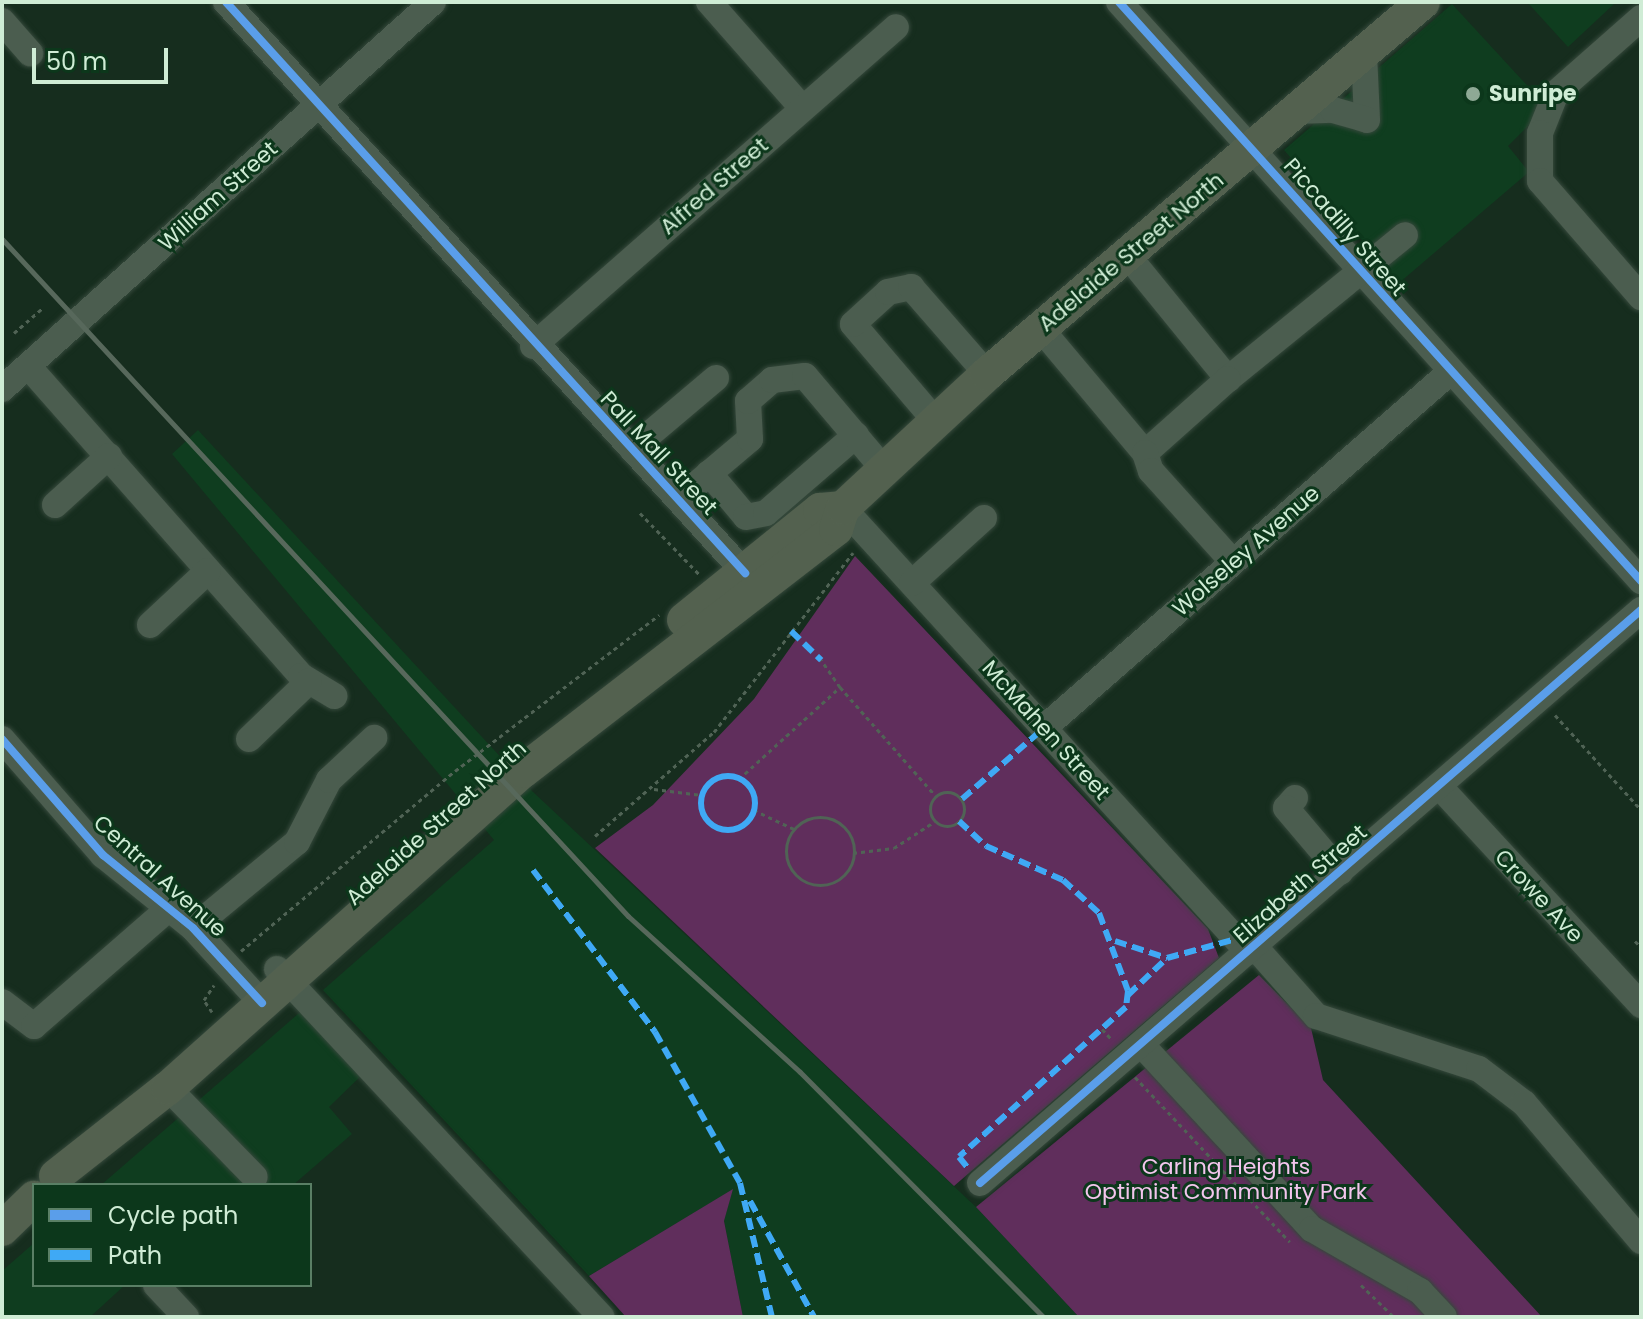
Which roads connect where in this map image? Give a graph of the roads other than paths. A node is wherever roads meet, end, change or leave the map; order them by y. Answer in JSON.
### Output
{"nodes":[{"id":1,"x":226,"y":2,"type":"edge"},
{"id":2,"x":433,"y":2,"type":"edge"},
{"id":3,"x":709,"y":2,"type":"edge"},
{"id":4,"x":1119,"y":2,"type":"edge"},
{"id":5,"x":1423,"y":2,"type":"edge"},
{"id":6,"x":1641,"y":18,"type":"edge"},
{"id":7,"x":896,"y":27,"type":"dead end"},
{"id":8,"x":1364,"y":53,"type":"junction"},
{"id":9,"x":318,"y":105,"type":"junction"},
{"id":10,"x":802,"y":108,"type":"junction"},
{"id":11,"x":1296,"y":111,"type":"junction"},
{"id":12,"x":1253,"y":149,"type":"junction"},
{"id":13,"x":1405,"y":235,"type":"dead end"},
{"id":14,"x":1128,"y":256,"type":"junction"},
{"id":15,"x":1361,"y":273,"type":"junction"},
{"id":16,"x":1641,"y":297,"type":"edge"},
{"id":17,"x":1041,"y":329,"type":"junction"},
{"id":18,"x":533,"y":346,"type":"junction"},
{"id":19,"x":28,"y":366,"type":"junction"},
{"id":20,"x":1449,"y":373,"type":"junction"},
{"id":21,"x":987,"y":374,"type":"junction"},
{"id":22,"x":716,"y":378,"type":"dead end"},
{"id":23,"x":1228,"y":379,"type":"junction"},
{"id":24,"x":2,"y":389,"type":"edge"},
{"id":25,"x":938,"y":424,"type":"junction"},
{"id":26,"x":856,"y":435,"type":"junction"},
{"id":27,"x":632,"y":449,"type":"junction"},
{"id":28,"x":1145,"y":453,"type":"junction"},
{"id":29,"x":109,"y":456,"type":"junction"},
{"id":30,"x":886,"y":472,"type":"junction"},
{"id":31,"x":709,"y":473,"type":"junction"},
{"id":32,"x":679,"y":499,"type":"junction"},
{"id":33,"x":55,"y":505,"type":"dead end"},
{"id":34,"x":843,"y":508,"type":"junction"},
{"id":35,"x":984,"y":518,"type":"dead end"},
{"id":36,"x":1233,"y":562,"type":"junction"},
{"id":37,"x":208,"y":571,"type":"junction"},
{"id":38,"x":745,"y":573,"type":"junction"},
{"id":39,"x":1641,"y":581,"type":"edge"},
{"id":40,"x":912,"y":583,"type":"junction"},
{"id":41,"x":1641,"y":610,"type":"edge"},
{"id":42,"x":150,"y":625,"type":"dead end"},
{"id":43,"x":309,"y":681,"type":"junction"},
{"id":44,"x":334,"y":696,"type":"dead end"},
{"id":45,"x":1044,"y":728,"type":"junction"},
{"id":46,"x":374,"y":738,"type":"dead end"},
{"id":47,"x":2,"y":739,"type":"edge"},
{"id":48,"x":249,"y":739,"type":"dead end"},
{"id":49,"x":1439,"y":786,"type":"junction"},
{"id":50,"x":1295,"y":798,"type":"dead end"},
{"id":51,"x":1340,"y":872,"type":"junction"},
{"id":52,"x":168,"y":909,"type":"junction"},
{"id":53,"x":193,"y":928,"type":"junction"},
{"id":54,"x":1251,"y":950,"type":"junction"},
{"id":55,"x":270,"y":986,"type":"junction"},
{"id":56,"x":2,"y":1002,"type":"edge"},
{"id":57,"x":1641,"y":1005,"type":"edge"},
{"id":58,"x":1141,"y":1044,"type":"junction"},
{"id":59,"x":168,"y":1088,"type":"junction"},
{"id":60,"x":255,"y":1177,"type":"dead end"},
{"id":61,"x":53,"y":1183,"type":"edge"},
{"id":62,"x":54,"y":1183,"type":"edge"},
{"id":63,"x":980,"y":1183,"type":"dead end"},
{"id":64,"x":32,"y":1202,"type":"edge"},
{"id":65,"x":2,"y":1229,"type":"edge"},
{"id":66,"x":1641,"y":1241,"type":"edge"},
{"id":67,"x":158,"y":1287,"type":"edge"},
{"id":68,"x":186,"y":1317,"type":"edge"},
{"id":69,"x":602,"y":1317,"type":"edge"},
{"id":70,"x":1444,"y":1317,"type":"edge"}],
"edges":[{"from":1,"to":9,"type":"street","name":"Pall Mall Street"},
{"from":2,"to":9,"type":"street","name":"William Street"},
{"from":3,"to":10,"type":"street"},
{"from":4,"to":12,"type":"street","name":"Piccadilly Street"},
{"from":5,"to":8,"type":"main road","name":"Adelaide Street North"},
{"from":6,"to":16,"type":"street"},
{"from":7,"to":10,"type":"street","name":"Alfred Street"},
{"from":8,"to":11,"type":"main road","name":"Adelaide Street North"},
{"from":8,"to":11,"type":"street"},
{"from":9,"to":18,"type":"street","name":"Pall Mall Street"},
{"from":9,"to":19,"type":"street","name":"William Street"},
{"from":10,"to":18,"type":"street","name":"Alfred Street"},
{"from":11,"to":12,"type":"main road","name":"Adelaide Street North"},
{"from":12,"to":14,"type":"main road","name":"Adelaide Street North"},
{"from":12,"to":15,"type":"street","name":"Piccadilly Street"},
{"from":13,"to":15,"type":"street"},
{"from":14,"to":17,"type":"main road","name":"Adelaide Street North"},
{"from":14,"to":23,"type":"street"},
{"from":15,"to":20,"type":"street","name":"Piccadilly Street"},
{"from":15,"to":23,"type":"street"},
{"from":17,"to":21,"type":"main road","name":"Adelaide Street North"},
{"from":17,"to":28,"type":"street"},
{"from":18,"to":27,"type":"street","name":"Pall Mall Street"},
{"from":19,"to":24,"type":"street","name":"William Street"},
{"from":19,"to":29,"type":"street"},
{"from":20,"to":36,"type":"street","name":"Wolseley Avenue"},
{"from":20,"to":39,"type":"street","name":"Piccadilly Street"},
{"from":21,"to":25,"type":"main road","name":"Adelaide Street North"},
{"from":21,"to":25,"type":"street"},
{"from":22,"to":27,"type":"street"},
{"from":23,"to":28,"type":"street"},
{"from":25,"to":30,"type":"main road","name":"Adelaide Street North"},
{"from":26,"to":30,"type":"street"},
{"from":26,"to":31,"type":"street"},
{"from":26,"to":31,"type":"street"},
{"from":27,"to":32,"type":"street","name":"Pall Mall Street"},
{"from":28,"to":36,"type":"street"},
{"from":29,"to":33,"type":"street"},
{"from":29,"to":37,"type":"street"},
{"from":30,"to":34,"type":"main road","name":"Adelaide Street North"},
{"from":31,"to":32,"type":"street"},
{"from":32,"to":38,"type":"street","name":"Pall Mall Street"},
{"from":34,"to":38,"type":"main road","name":"Adelaide Street North"},
{"from":34,"to":40,"type":"street","name":"McMahen Street"},
{"from":34,"to":55,"type":"main road","name":"Adelaide Street North"},
{"from":35,"to":40,"type":"street"},
{"from":36,"to":45,"type":"street","name":"Wolseley Avenue"},
{"from":37,"to":42,"type":"street"},
{"from":37,"to":43,"type":"street"},
{"from":38,"to":55,"type":"main road","name":"Adelaide Street North"},
{"from":40,"to":45,"type":"street","name":"McMahen Street"},
{"from":41,"to":49,"type":"street","name":"Elizabeth Street"},
{"from":43,"to":44,"type":"street"},
{"from":43,"to":48,"type":"street"},
{"from":45,"to":54,"type":"street","name":"McMahen Street"},
{"from":46,"to":53,"type":"street"},
{"from":47,"to":52,"type":"street","name":"Central Avenue"},
{"from":49,"to":51,"type":"street","name":"Elizabeth Street"},
{"from":49,"to":57,"type":"street","name":"Crowe Ave"},
{"from":50,"to":51,"type":"street"},
{"from":51,"to":54,"type":"street","name":"Elizabeth Street"},
{"from":52,"to":53,"type":"street","name":"Central Avenue"},
{"from":52,"to":56,"type":"street"},
{"from":53,"to":55,"type":"street","name":"Central Avenue"},
{"from":54,"to":58,"type":"street","name":"Elizabeth Street"},
{"from":54,"to":66,"type":"street","name":"McMahen Street"},
{"from":55,"to":59,"type":"main road","name":"Adelaide Street North"},
{"from":55,"to":61,"type":"main road","name":"Adelaide Street North"},
{"from":55,"to":69,"type":"street","name":"Central Avenue"},
{"from":58,"to":63,"type":"street","name":"Elizabeth Street"},
{"from":58,"to":70,"type":"street"},
{"from":59,"to":60,"type":"street"},
{"from":59,"to":62,"type":"main road","name":"Adelaide Street North"},
{"from":64,"to":65,"type":"main road","name":"Adelaide Street North"},
{"from":67,"to":68,"type":"street"}]}
